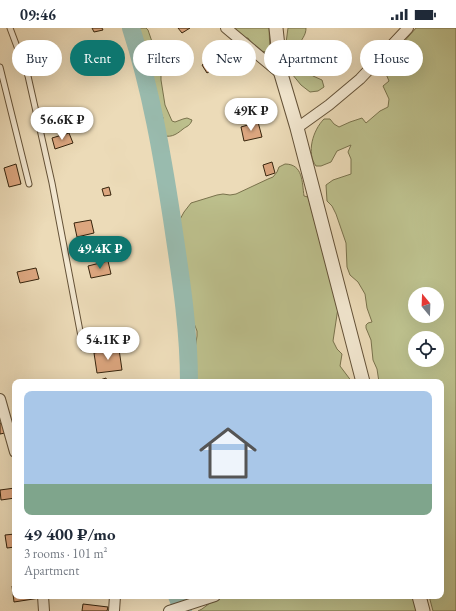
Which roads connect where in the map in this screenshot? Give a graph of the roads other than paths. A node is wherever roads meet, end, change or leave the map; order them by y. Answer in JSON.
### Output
{"nodes":[{"id":1,"x":10,"y":28,"type":"edge"},
{"id":2,"x":226,"y":28,"type":"edge"},
{"id":3,"x":276,"y":28,"type":"edge"},
{"id":4,"x":408,"y":28,"type":"edge"},
{"id":5,"x":277,"y":40,"type":"edge"},
{"id":6,"x":264,"y":60,"type":"edge"},
{"id":7,"x":0,"y":67,"type":"edge"},
{"id":8,"x":282,"y":76,"type":"edge"},
{"id":9,"x":297,"y":128,"type":"junction"},
{"id":10,"x":29,"y":184,"type":"dead end"},
{"id":11,"x":83,"y":347,"type":"dead end"},
{"id":12,"x":362,"y":379,"type":"edge"},
{"id":13,"x":0,"y":399,"type":"edge"},
{"id":14,"x":12,"y":441,"type":"edge"},
{"id":15,"x":43,"y":599,"type":"edge"},
{"id":16,"x":115,"y":599,"type":"edge"},
{"id":17,"x":206,"y":599,"type":"edge"},
{"id":18,"x":420,"y":599,"type":"edge"},
{"id":19,"x":44,"y":611,"type":"edge"},
{"id":20,"x":114,"y":611,"type":"edge"},
{"id":21,"x":169,"y":611,"type":"edge"},
{"id":22,"x":423,"y":611,"type":"edge"}],
"edges":[{"from":1,"to":11,"type":"lane"},
{"from":2,"to":6,"type":"street"},
{"from":3,"to":5,"type":"street"},
{"from":4,"to":9,"type":"street"},
{"from":7,"to":10,"type":"lane"},
{"from":8,"to":9,"type":"street"},
{"from":9,"to":12,"type":"street"},
{"from":13,"to":14,"type":"street"},
{"from":15,"to":19,"type":"street"},
{"from":16,"to":20,"type":"street"},
{"from":17,"to":21,"type":"street"},
{"from":18,"to":22,"type":"street"}]}
